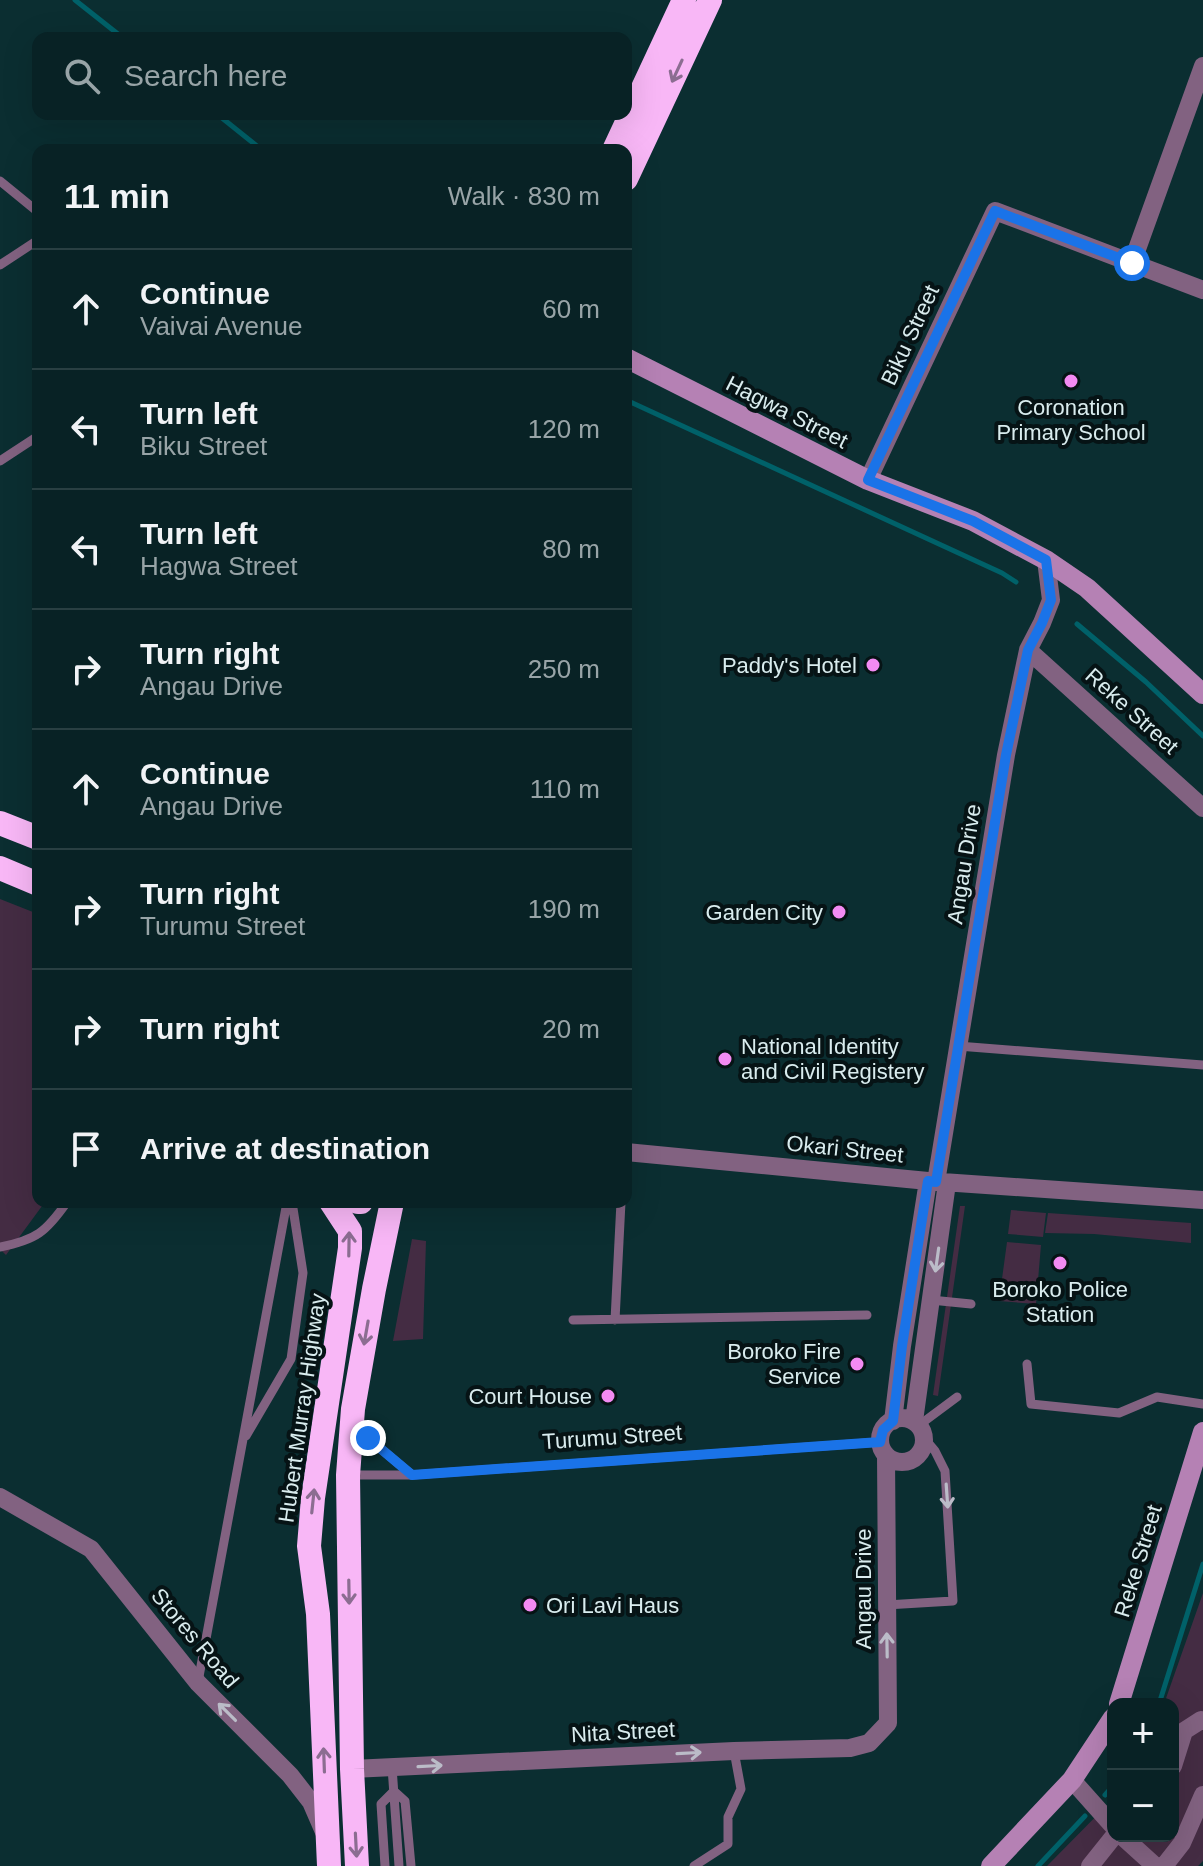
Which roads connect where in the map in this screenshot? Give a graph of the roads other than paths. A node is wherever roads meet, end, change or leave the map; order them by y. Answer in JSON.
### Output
{"nodes":[{"id":1,"x":684,"y":0,"type":"edge"},
{"id":2,"x":710,"y":0,"type":"edge"},
{"id":3,"x":1203,"y":66,"type":"edge"},
{"id":4,"x":632,"y":111,"type":"edge"},
{"id":5,"x":628,"y":120,"type":"edge"},
{"id":6,"x":617,"y":144,"type":"edge"},
{"id":7,"x":632,"y":166,"type":"edge"},
{"id":8,"x":0,"y":181,"type":"edge"},
{"id":9,"x":32,"y":207,"type":"edge"},
{"id":10,"x":32,"y":244,"type":"edge"},
{"id":11,"x":1132,"y":263,"type":"junction"},
{"id":12,"x":0,"y":265,"type":"edge"},
{"id":13,"x":1203,"y":290,"type":"edge"},
{"id":14,"x":632,"y":361,"type":"edge"},
{"id":15,"x":32,"y":440,"type":"edge"},
{"id":16,"x":0,"y":461,"type":"edge"},
{"id":17,"x":868,"y":480,"type":"junction"},
{"id":18,"x":1046,"y":560,"type":"junction"},
{"id":19,"x":1028,"y":650,"type":"junction"},
{"id":20,"x":1203,"y":694,"type":"edge"},
{"id":21,"x":1203,"y":808,"type":"edge"},
{"id":22,"x":0,"y":823,"type":"edge"},
{"id":23,"x":32,"y":836,"type":"edge"},
{"id":24,"x":0,"y":868,"type":"edge"},
{"id":25,"x":32,"y":881,"type":"edge"},
{"id":26,"x":958,"y":1046,"type":"junction"},
{"id":27,"x":1203,"y":1065,"type":"edge"},
{"id":28,"x":632,"y":1153,"type":"edge"},
{"id":29,"x":937,"y":1182,"type":"junction"},
{"id":30,"x":1203,"y":1200,"type":"edge"},
{"id":31,"x":63,"y":1208,"type":"edge"},
{"id":32,"x":289,"y":1208,"type":"edge"},
{"id":33,"x":291,"y":1208,"type":"edge"},
{"id":34,"x":335,"y":1208,"type":"edge"},
{"id":35,"x":391,"y":1208,"type":"edge"},
{"id":36,"x":621,"y":1208,"type":"edge"},
{"id":37,"x":0,"y":1247,"type":"edge"},
{"id":38,"x":931,"y":1300,"type":"junction"},
{"id":39,"x":971,"y":1304,"type":"dead end"},
{"id":40,"x":867,"y":1315,"type":"dead end"},
{"id":41,"x":573,"y":1320,"type":"dead end"},
{"id":42,"x":615,"y":1320,"type":"junction"},
{"id":43,"x":1027,"y":1364,"type":"dead end"},
{"id":44,"x":957,"y":1397,"type":"dead end"},
{"id":45,"x":1203,"y":1404,"type":"edge"},
{"id":46,"x":353,"y":1409,"type":"junction"},
{"id":47,"x":893,"y":1421,"type":"junction"},
{"id":48,"x":919,"y":1429,"type":"junction"},
{"id":49,"x":1203,"y":1432,"type":"edge"},
{"id":50,"x":242,"y":1442,"type":"junction"},
{"id":51,"x":883,"y":1449,"type":"junction"},
{"id":52,"x":348,"y":1475,"type":"junction"},
{"id":53,"x":412,"y":1475,"type":"junction"},
{"id":54,"x":0,"y":1497,"type":"edge"},
{"id":55,"x":886,"y":1605,"type":"junction"},
{"id":56,"x":198,"y":1683,"type":"junction"},
{"id":57,"x":1121,"y":1698,"type":"edge"},
{"id":58,"x":1203,"y":1721,"type":"edge"},
{"id":59,"x":888,"y":1723,"type":"joint"},
{"id":60,"x":1107,"y":1727,"type":"edge"},
{"id":61,"x":1179,"y":1747,"type":"edge"},
{"id":62,"x":734,"y":1751,"type":"junction"},
{"id":63,"x":392,"y":1767,"type":"junction"},
{"id":64,"x":352,"y":1769,"type":"junction"},
{"id":65,"x":1072,"y":1780,"type":"junction"},
{"id":66,"x":394,"y":1791,"type":"junction"},
{"id":67,"x":1203,"y":1795,"type":"edge"},
{"id":68,"x":1107,"y":1819,"type":"edge"},
{"id":69,"x":327,"y":1837,"type":"junction"},
{"id":70,"x":1118,"y":1842,"type":"edge"},
{"id":71,"x":1129,"y":1842,"type":"edge"},
{"id":72,"x":329,"y":1866,"type":"edge"},
{"id":73,"x":357,"y":1866,"type":"edge"},
{"id":74,"x":385,"y":1866,"type":"edge"},
{"id":75,"x":399,"y":1866,"type":"edge"},
{"id":76,"x":411,"y":1866,"type":"edge"},
{"id":77,"x":694,"y":1866,"type":"edge"},
{"id":78,"x":991,"y":1866,"type":"edge"},
{"id":79,"x":1090,"y":1866,"type":"edge"},
{"id":80,"x":1155,"y":1866,"type":"edge"},
{"id":81,"x":1164,"y":1866,"type":"edge"}],
"edges":[{"from":1,"to":4,"type":"highway"},
{"from":2,"to":7,"type":"highway","one_way":true},
{"from":3,"to":11,"type":"street"},
{"from":5,"to":6,"type":"highway"},
{"from":8,"to":9,"type":"lane"},
{"from":10,"to":12,"type":"lane"},
{"from":11,"to":13,"type":"street"},
{"from":11,"to":17,"type":"street","name":"Biku Street"},
{"from":14,"to":17,"type":"street","name":"Hagwa Street"},
{"from":15,"to":16,"type":"lane"},
{"from":17,"to":18,"type":"street","name":"Hagwa Street"},
{"from":18,"to":19,"type":"street","name":"Angau Drive"},
{"from":18,"to":20,"type":"street","name":"Hagwa Street"},
{"from":19,"to":21,"type":"street","name":"Reke Street"},
{"from":19,"to":26,"type":"street","name":"Angau Drive"},
{"from":22,"to":23,"type":"highway"},
{"from":24,"to":25,"type":"highway"},
{"from":26,"to":27,"type":"lane"},
{"from":26,"to":29,"type":"street","name":"Angau Drive"},
{"from":28,"to":29,"type":"street","name":"Okari Street"},
{"from":29,"to":30,"type":"street","name":"Okari Street"},
{"from":29,"to":38,"type":"street","one_way":true},
{"from":29,"to":47,"type":"street","name":"Angau Drive"},
{"from":31,"to":37,"type":"lane"},
{"from":32,"to":50,"type":"lane"},
{"from":33,"to":50,"type":"lane"},
{"from":69,"to":34,"type":"highway","name":"Hubert Murray Highway","one_way":true},
{"from":35,"to":46,"type":"highway","one_way":true},
{"from":36,"to":42,"type":"lane"},
{"from":38,"to":39,"type":"lane"},
{"from":38,"to":48,"type":"street"},
{"from":40,"to":42,"type":"lane"},
{"from":41,"to":42,"type":"lane"},
{"from":43,"to":45,"type":"lane"},
{"from":44,"to":48,"type":"lane"},
{"from":46,"to":52,"type":"highway"},
{"from":46,"to":53,"type":"lane"},
{"from":47,"to":48,"type":"street"},
{"from":47,"to":51,"type":"street"},
{"from":48,"to":51,"type":"street"},
{"from":48,"to":55,"type":"lane","one_way":true},
{"from":49,"to":57,"type":"street","name":"Reke Street"},
{"from":50,"to":56,"type":"lane"},
{"from":51,"to":53,"type":"lane","name":"Turumu Street"},
{"from":51,"to":55,"type":"street","name":"Angau Drive"},
{"from":52,"to":53,"type":"lane","name":"Turumu Street"},
{"from":52,"to":64,"type":"highway","one_way":true},
{"from":54,"to":56,"type":"street","name":"Stores Road"},
{"from":59,"to":55,"type":"street","name":"Angau Drive","one_way":true},
{"from":69,"to":56,"type":"street","name":"Stores Road","one_way":true},
{"from":58,"to":61,"type":"street"},
{"from":59,"to":62,"type":"street","name":"Nita Street"},
{"from":60,"to":65,"type":"street"},
{"from":63,"to":62,"type":"street","name":"Nita Street","one_way":true},
{"from":62,"to":77,"type":"lane"},
{"from":63,"to":64,"type":"street","name":"Nita Street"},
{"from":63,"to":66,"type":"lane"},
{"from":64,"to":73,"type":"highway","one_way":true},
{"from":65,"to":68,"type":"street"},
{"from":65,"to":78,"type":"street"},
{"from":66,"to":74,"type":"lane"},
{"from":66,"to":75,"type":"lane"},
{"from":66,"to":76,"type":"lane"},
{"from":67,"to":81,"type":"street"},
{"from":69,"to":72,"type":"highway","name":"Hubert Murray Highway"},
{"from":70,"to":79,"type":"street"},
{"from":71,"to":80,"type":"street"}]}
